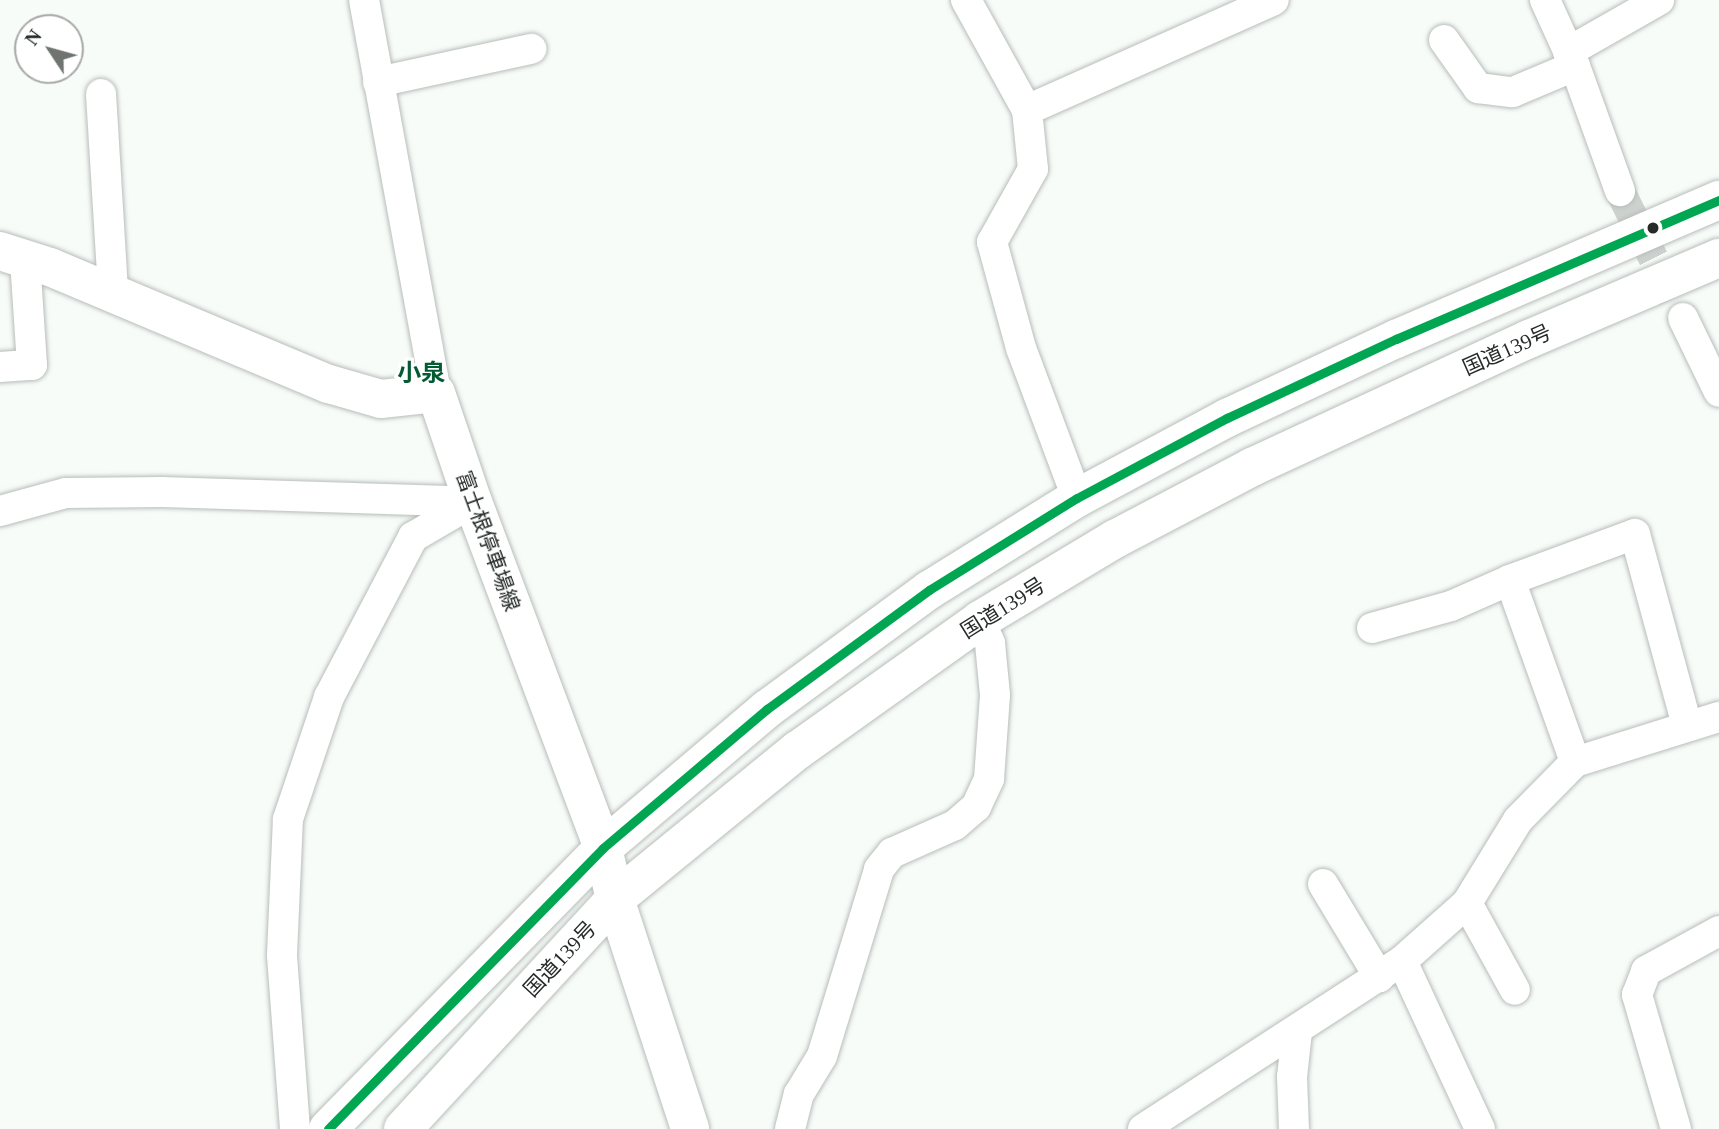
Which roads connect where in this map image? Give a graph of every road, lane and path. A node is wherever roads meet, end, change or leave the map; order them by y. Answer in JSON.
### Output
{"nodes":[{"id":1,"x":364,"y":0,"type":"edge"},
{"id":2,"x":966,"y":0,"type":"edge"},
{"id":3,"x":1274,"y":0,"type":"edge"},
{"id":4,"x":1545,"y":0,"type":"edge"},
{"id":5,"x":1659,"y":0,"type":"edge"},
{"id":6,"x":1444,"y":40,"type":"dead end"},
{"id":7,"x":531,"y":49,"type":"dead end"},
{"id":8,"x":1571,"y":59,"type":"junction"},
{"id":9,"x":378,"y":82,"type":"junction"},
{"id":10,"x":101,"y":94,"type":"dead end"},
{"id":11,"x":1027,"y":110,"type":"junction"},
{"id":12,"x":1620,"y":191,"type":"tunnel mouth"},
{"id":13,"x":1719,"y":200,"type":"edge"},
{"id":14,"x":13,"y":255,"type":"edge"},
{"id":15,"x":1719,"y":258,"type":"edge"},
{"id":16,"x":113,"y":293,"type":"junction"},
{"id":17,"x":1683,"y":318,"type":"tunnel mouth"},
{"id":18,"x":0,"y":367,"type":"edge"},
{"id":19,"x":1719,"y":392,"type":"edge"},
{"id":20,"x":436,"y":393,"type":"junction"},
{"id":21,"x":1077,"y":498,"type":"junction"},
{"id":22,"x":473,"y":502,"type":"junction"},
{"id":23,"x":0,"y":511,"type":"edge"},
{"id":24,"x":1510,"y":580,"type":"junction"},
{"id":25,"x":980,"y":620,"type":"junction"},
{"id":26,"x":1372,"y":628,"type":"dead end"},
{"id":27,"x":1719,"y":717,"type":"edge"},
{"id":28,"x":1687,"y":726,"type":"junction"},
{"id":29,"x":1575,"y":762,"type":"junction"},
{"id":30,"x":603,"y":848,"type":"junction"},
{"id":31,"x":1323,"y":884,"type":"dead end"},
{"id":32,"x":615,"y":899,"type":"junction"},
{"id":33,"x":1467,"y":903,"type":"junction"},
{"id":34,"x":1719,"y":931,"type":"edge"},
{"id":35,"x":1390,"y":969,"type":"junction"},
{"id":36,"x":1515,"y":990,"type":"dead end"},
{"id":37,"x":1297,"y":1031,"type":"junction"},
{"id":38,"x":295,"y":1129,"type":"edge"},
{"id":39,"x":328,"y":1129,"type":"edge"},
{"id":40,"x":403,"y":1129,"type":"edge"},
{"id":41,"x":690,"y":1129,"type":"edge"},
{"id":42,"x":790,"y":1129,"type":"edge"},
{"id":43,"x":1143,"y":1129,"type":"edge"},
{"id":44,"x":1294,"y":1129,"type":"edge"},
{"id":45,"x":1480,"y":1129,"type":"edge"},
{"id":46,"x":1676,"y":1129,"type":"edge"}],
"edges":[{"from":1,"to":9,"type":"street"},
{"from":2,"to":11,"type":"street"},
{"from":3,"to":11,"type":"street"},
{"from":4,"to":8,"type":"street"},
{"from":5,"to":8,"type":"street"},
{"from":6,"to":8,"type":"street"},
{"from":7,"to":9,"type":"street"},
{"from":8,"to":12,"type":"street"},
{"from":9,"to":20,"type":"street"},
{"from":10,"to":16,"type":"street"},
{"from":11,"to":21,"type":"street"},
{"from":13,"to":21,"type":"main road"},
{"from":14,"to":16,"type":"main road"},
{"from":14,"to":18,"type":"street"},
{"from":15,"to":25,"type":"main road","name":"国道139号"},
{"from":16,"to":20,"type":"main road"},
{"from":17,"to":19,"type":"street"},
{"from":20,"to":22,"type":"main road","name":"富士根停車場線"},
{"from":21,"to":30,"type":"main road"},
{"from":22,"to":23,"type":"street"},
{"from":22,"to":30,"type":"main road","name":"富士根停車場線"},
{"from":22,"to":38,"type":"street"},
{"from":24,"to":26,"type":"street"},
{"from":24,"to":28,"type":"street"},
{"from":24,"to":29,"type":"street"},
{"from":25,"to":32,"type":"main road","name":"国道139号"},
{"from":25,"to":42,"type":"street"},
{"from":27,"to":28,"type":"street"},
{"from":28,"to":29,"type":"street"},
{"from":29,"to":33,"type":"street"},
{"from":30,"to":32,"type":"main road","name":"富士根停車場線"},
{"from":30,"to":39,"type":"main road"},
{"from":31,"to":35,"type":"street"},
{"from":32,"to":40,"type":"main road","name":"国道139号"},
{"from":32,"to":41,"type":"main road","name":"富士根停車場線"},
{"from":33,"to":35,"type":"street"},
{"from":33,"to":36,"type":"street"},
{"from":34,"to":46,"type":"street"},
{"from":35,"to":37,"type":"street"},
{"from":35,"to":45,"type":"street"},
{"from":37,"to":43,"type":"street"},
{"from":37,"to":44,"type":"street"}]}
